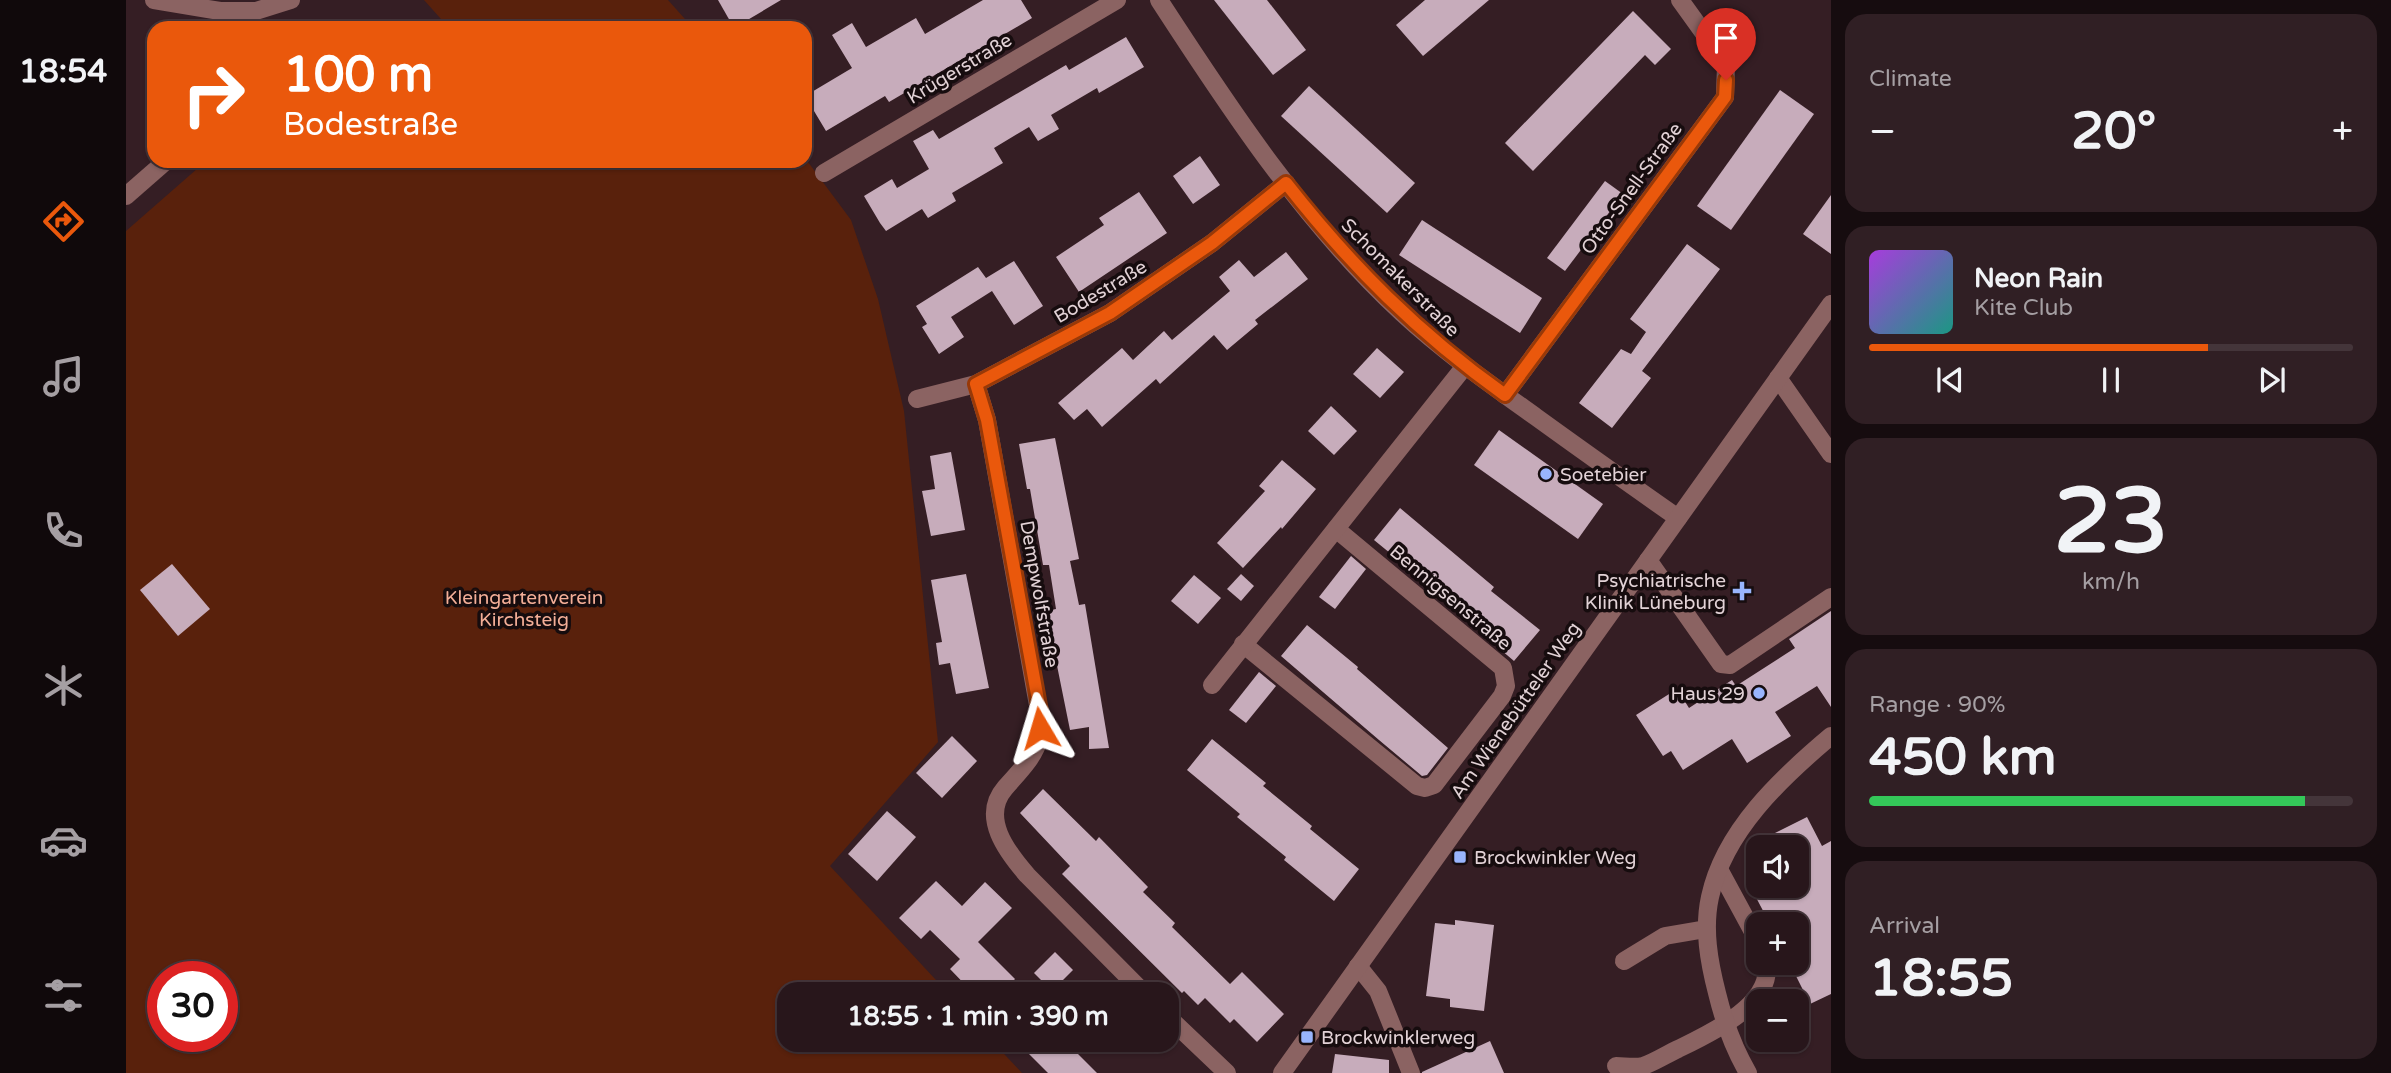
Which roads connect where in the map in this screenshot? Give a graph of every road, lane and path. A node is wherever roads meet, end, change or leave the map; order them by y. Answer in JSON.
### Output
{"nodes":[{"id":1,"x":154,"y":0,"type":"edge"},
{"id":2,"x":291,"y":0,"type":"edge"},
{"id":3,"x":1117,"y":0,"type":"edge"},
{"id":4,"x":1159,"y":0,"type":"edge"},
{"id":5,"x":1680,"y":0,"type":"edge"},
{"id":6,"x":258,"y":20,"type":"edge"},
{"id":7,"x":158,"y":168,"type":"edge"},
{"id":8,"x":824,"y":173,"type":"dead end"},
{"id":9,"x":1286,"y":183,"type":"junction"},
{"id":10,"x":126,"y":196,"type":"edge"},
{"id":11,"x":1831,"y":304,"type":"edge"},
{"id":12,"x":1465,"y":366,"type":"junction"},
{"id":13,"x":1778,"y":378,"type":"junction"},
{"id":14,"x":976,"y":384,"type":"junction"},
{"id":15,"x":1505,"y":395,"type":"junction"},
{"id":16,"x":917,"y":399,"type":"dead end"},
{"id":17,"x":1831,"y":454,"type":"edge"},
{"id":18,"x":1678,"y":518,"type":"junction"},
{"id":19,"x":1336,"y":529,"type":"junction"},
{"id":20,"x":1648,"y":560,"type":"junction"},
{"id":21,"x":1831,"y":597,"type":"edge"},
{"id":22,"x":1243,"y":644,"type":"junction"},
{"id":23,"x":1212,"y":685,"type":"dead end"},
{"id":24,"x":1831,"y":736,"type":"edge"},
{"id":25,"x":1720,"y":870,"type":"junction"},
{"id":26,"x":1746,"y":919,"type":"edge"},
{"id":27,"x":1706,"y":929,"type":"junction"},
{"id":28,"x":1624,"y":961,"type":"dead end"},
{"id":29,"x":1358,"y":966,"type":"junction"},
{"id":30,"x":1767,"y":975,"type":"edge"},
{"id":31,"x":1133,"y":982,"type":"edge"},
{"id":32,"x":1725,"y":1025,"type":"junction"},
{"id":33,"x":1179,"y":1027,"type":"edge"},
{"id":34,"x":1616,"y":1066,"type":"dead end"},
{"id":35,"x":1227,"y":1073,"type":"edge"},
{"id":36,"x":1282,"y":1073,"type":"edge"},
{"id":37,"x":1411,"y":1073,"type":"edge"},
{"id":38,"x":1748,"y":1073,"type":"edge"}],
"edges":[{"from":1,"to":6,"type":"street"},
{"from":2,"to":6,"type":"street"},
{"from":3,"to":8,"type":"street","name":"Krügerstraße"},
{"from":4,"to":9,"type":"street","name":"Schomakerstraße"},
{"from":5,"to":15,"type":"street","name":"Otto-Snell-Straße"},
{"from":7,"to":10,"type":"street"},
{"from":9,"to":12,"type":"street","name":"Schomakerstraße"},
{"from":9,"to":14,"type":"street","name":"Bodestraße"},
{"from":11,"to":13,"type":"street","name":"Am Wienebütteler Weg"},
{"from":12,"to":15,"type":"street","name":"Schomakerstraße"},
{"from":12,"to":19,"type":"street"},
{"from":13,"to":17,"type":"street"},
{"from":13,"to":18,"type":"street","name":"Am Wienebütteler Weg"},
{"from":14,"to":16,"type":"street","name":"Bodestraße"},
{"from":14,"to":31,"type":"street","name":"Dempwolfstraße"},
{"from":15,"to":18,"type":"street","name":"Schomakerstraße"},
{"from":18,"to":20,"type":"street","name":"Am Wienebütteler Weg"},
{"from":19,"to":22,"type":"street"},
{"from":19,"to":22,"type":"street","name":"Bennigsenstraße"},
{"from":20,"to":21,"type":"street"},
{"from":20,"to":29,"type":"street","name":"Am Wienebütteler Weg"},
{"from":22,"to":23,"type":"street"},
{"from":24,"to":25,"type":"street"},
{"from":25,"to":26,"type":"street"},
{"from":25,"to":27,"type":"street"},
{"from":27,"to":28,"type":"street"},
{"from":27,"to":32,"type":"street"},
{"from":29,"to":36,"type":"street","name":"Am Wienebütteler Weg"},
{"from":29,"to":37,"type":"street"},
{"from":30,"to":32,"type":"street"},
{"from":32,"to":34,"type":"street"},
{"from":32,"to":38,"type":"street"},
{"from":33,"to":35,"type":"street"}]}
